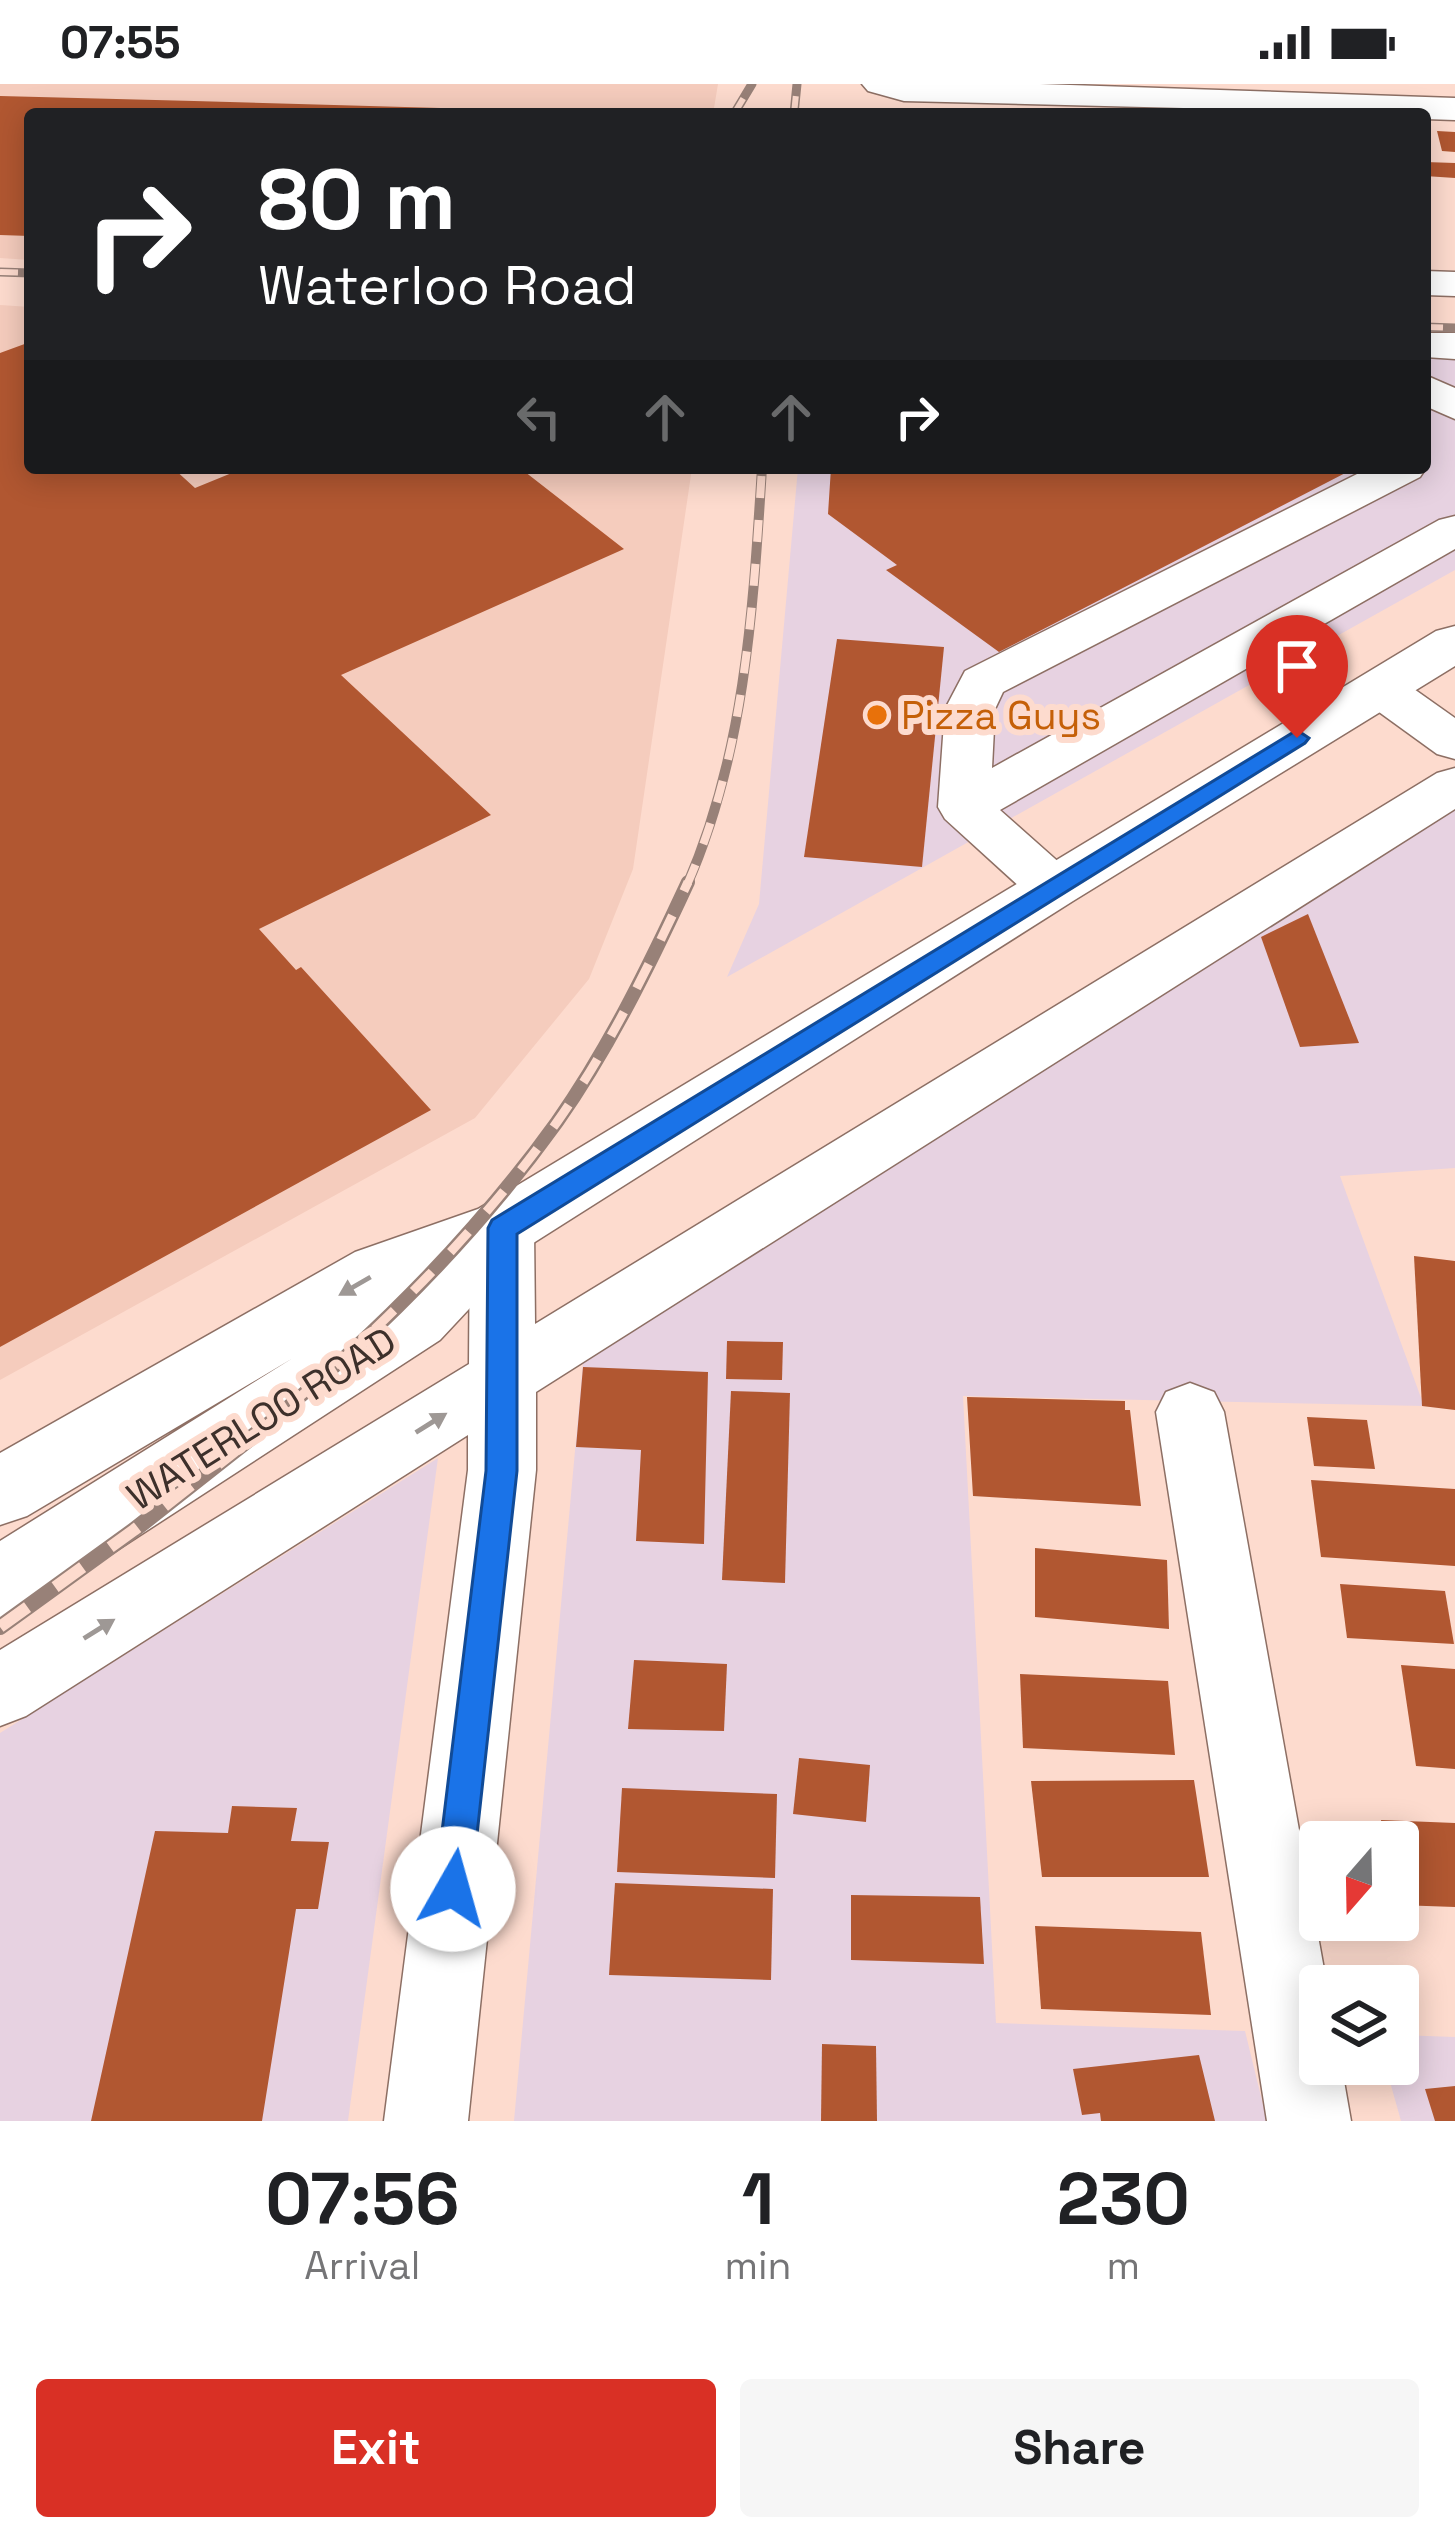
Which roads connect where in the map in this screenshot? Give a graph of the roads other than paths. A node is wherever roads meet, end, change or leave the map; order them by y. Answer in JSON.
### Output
{"nodes":[{"id":1,"x":880,"y":84,"type":"edge"},
{"id":2,"x":1426,"y":108,"type":"edge"},
{"id":3,"x":1392,"y":474,"type":"edge"},
{"id":4,"x":1455,"y":530,"type":"edge"},
{"id":5,"x":1455,"y":644,"type":"edge"},
{"id":6,"x":1379,"y":688,"type":"junction"},
{"id":7,"x":1455,"y":742,"type":"edge"},
{"id":8,"x":1455,"y":785,"type":"edge"},
{"id":9,"x":964,"y":807,"type":"junction"},
{"id":10,"x":1052,"y":886,"type":"junction"},
{"id":11,"x":502,"y":1228,"type":"junction"},
{"id":12,"x":502,"y":1379,"type":"junction"},
{"id":13,"x":1190,"y":1412,"type":"dead end"},
{"id":14,"x":0,"y":1492,"type":"edge"},
{"id":15,"x":0,"y":1583,"type":"edge"},
{"id":16,"x":0,"y":1691,"type":"edge"},
{"id":17,"x":426,"y":2121,"type":"edge"},
{"id":18,"x":1309,"y":2121,"type":"edge"}],
"edges":[{"from":1,"to":2,"type":"street"},
{"from":3,"to":9,"type":"street"},
{"from":4,"to":9,"type":"street"},
{"from":5,"to":6,"type":"main road","name":"WATERLOO ROAD"},
{"from":6,"to":7,"type":"street"},
{"from":6,"to":10,"type":"main road","name":"WATERLOO ROAD"},
{"from":8,"to":12,"type":"street"},
{"from":9,"to":10,"type":"street"},
{"from":10,"to":11,"type":"main road","name":"WATERLOO ROAD"},
{"from":11,"to":12,"type":"street"},
{"from":11,"to":14,"type":"main road","name":"WATERLOO ROAD","one_way":true},
{"from":11,"to":15,"type":"main road","name":"WATERLOO ROAD"},
{"from":16,"to":12,"type":"street","one_way":true},
{"from":12,"to":17,"type":"street"},
{"from":13,"to":18,"type":"street"}]}
